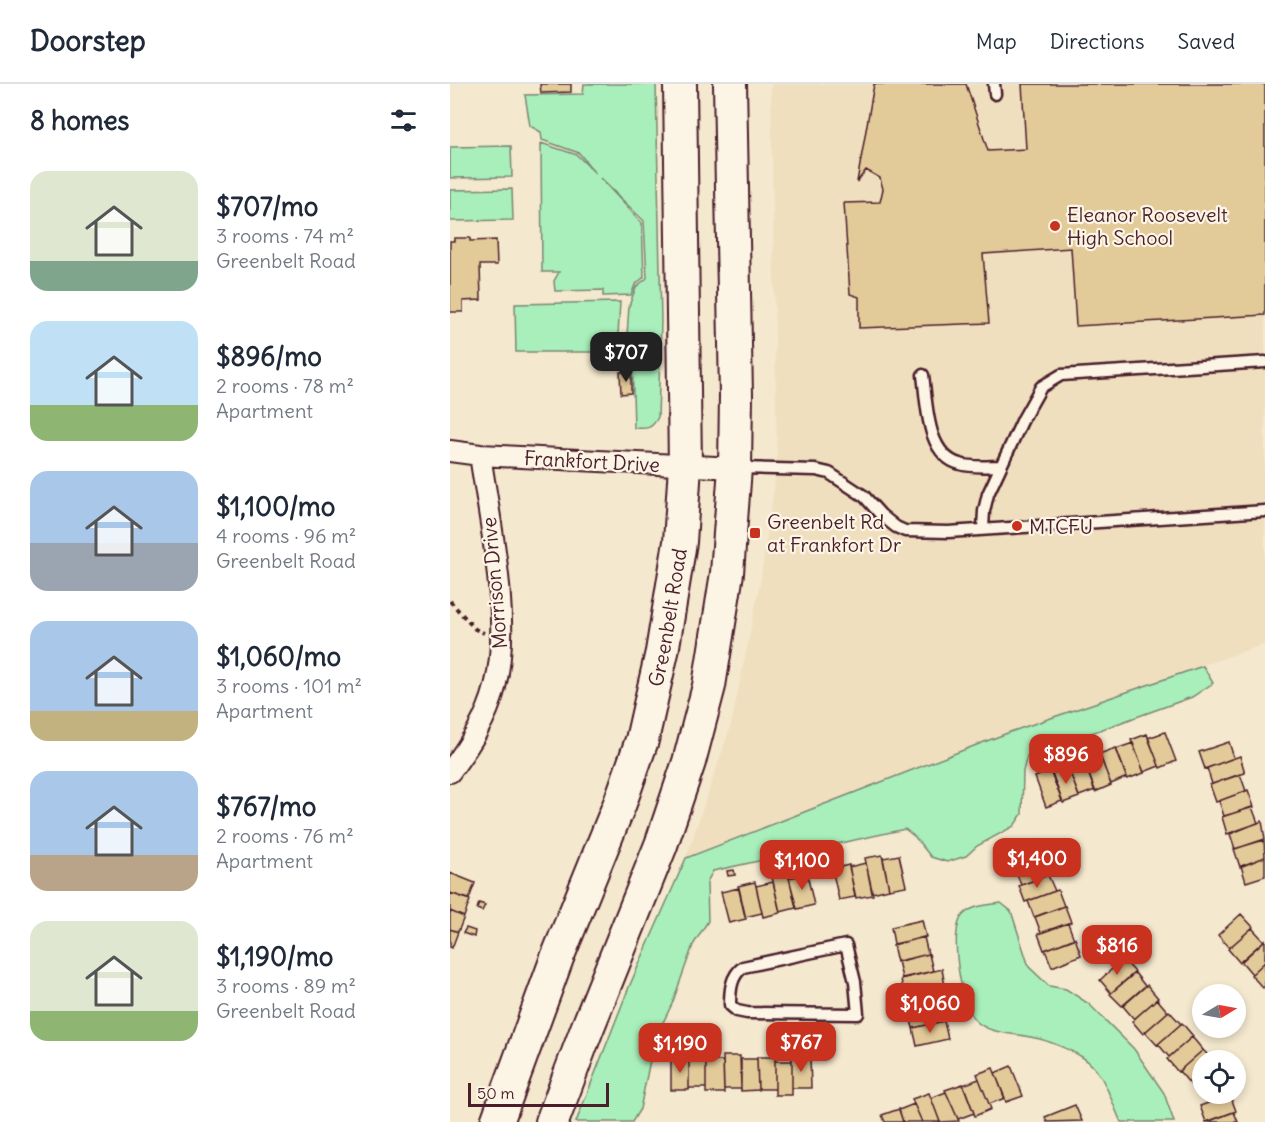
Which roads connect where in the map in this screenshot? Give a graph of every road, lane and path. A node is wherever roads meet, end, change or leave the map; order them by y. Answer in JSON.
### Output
{"nodes":[{"id":1,"x":680,"y":84,"type":"edge"},
{"id":2,"x":730,"y":84,"type":"edge"},
{"id":3,"x":1265,"y":362,"type":"edge"},
{"id":4,"x":923,"y":375,"type":"dead end"},
{"id":5,"x":450,"y":451,"type":"edge"},
{"id":6,"x":480,"y":455,"type":"junction"},
{"id":7,"x":686,"y":466,"type":"junction"},
{"id":8,"x":1002,"y":466,"type":"junction"},
{"id":9,"x":735,"y":468,"type":"junction"},
{"id":10,"x":1265,"y":511,"type":"edge"},
{"id":11,"x":984,"y":528,"type":"junction"},
{"id":12,"x":450,"y":600,"type":"edge"},
{"id":13,"x":502,"y":640,"type":"junction"},
{"id":14,"x":450,"y":772,"type":"edge"},
{"id":15,"x":858,"y":1014,"type":"joint"},
{"id":16,"x":497,"y":1122,"type":"edge"},
{"id":17,"x":552,"y":1122,"type":"edge"}],
"edges":[{"from":1,"to":7,"type":"main road","name":"Greenbelt Road"},
{"from":2,"to":9,"type":"main road"},
{"from":3,"to":8,"type":"lane"},
{"from":4,"to":8,"type":"lane"},
{"from":5,"to":6,"type":"street","name":"Frankfort Drive"},
{"from":6,"to":7,"type":"street","name":"Frankfort Drive"},
{"from":6,"to":13,"type":"street","name":"Morrison Drive"},
{"from":7,"to":9,"type":"street","name":"Frankfort Drive"},
{"from":7,"to":16,"type":"main road","name":"Greenbelt Road"},
{"from":8,"to":11,"type":"lane"},
{"from":9,"to":11,"type":"lane"},
{"from":9,"to":17,"type":"main road"},
{"from":10,"to":11,"type":"lane"},
{"from":12,"to":13,"type":"path"},
{"from":13,"to":14,"type":"street","name":"Morrison Drive"},
{"from":15,"to":15,"type":"lane"}]}
